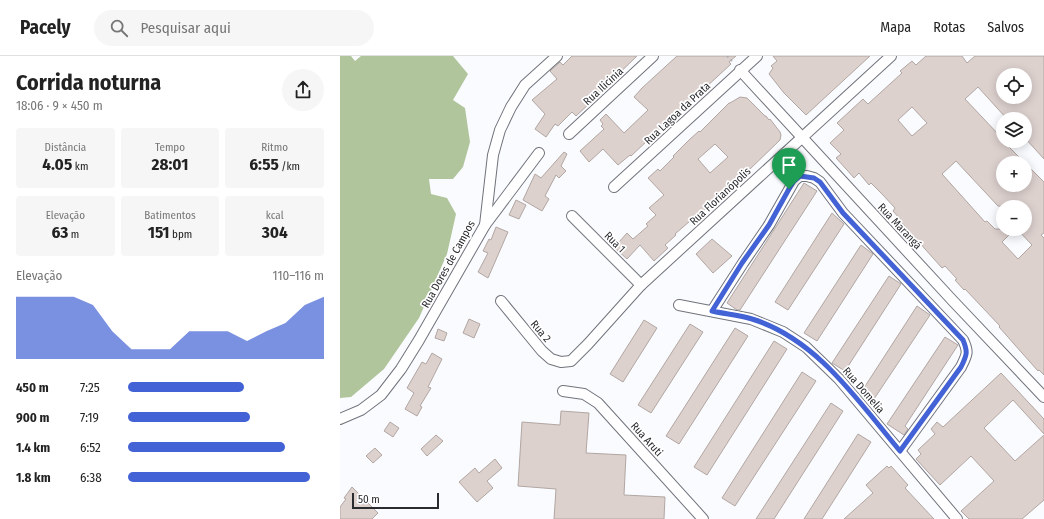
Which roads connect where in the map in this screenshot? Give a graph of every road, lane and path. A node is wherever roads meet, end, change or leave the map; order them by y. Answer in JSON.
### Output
{"nodes":[{"id":1,"x":557,"y":56,"type":"edge"},
{"id":2,"x":653,"y":56,"type":"edge"},
{"id":3,"x":757,"y":56,"type":"edge"},
{"id":4,"x":891,"y":56,"type":"edge"},
{"id":5,"x":740,"y":70,"type":"junction"},
{"id":6,"x":569,"y":134,"type":"dead end"},
{"id":7,"x":802,"y":137,"type":"junction"},
{"id":8,"x":540,"y":153,"type":"dead end"},
{"id":9,"x":614,"y":188,"type":"dead end"},
{"id":10,"x":572,"y":216,"type":"dead end"},
{"id":11,"x":485,"y":225,"type":"junction"},
{"id":12,"x":641,"y":286,"type":"junction"},
{"id":13,"x":501,"y":301,"type":"dead end"},
{"id":14,"x":679,"y":305,"type":"dead end"},
{"id":15,"x":712,"y":311,"type":"junction"},
{"id":16,"x":571,"y":361,"type":"joint"},
{"id":17,"x":563,"y":391,"type":"dead end"},
{"id":18,"x":1044,"y":397,"type":"edge"},
{"id":19,"x":340,"y":419,"type":"edge"},
{"id":20,"x":900,"y":451,"type":"junction"},
{"id":21,"x":703,"y":519,"type":"edge"},
{"id":22,"x":956,"y":519,"type":"edge"}],
"edges":[{"from":1,"to":11,"type":"street","name":"Rua Dores de Campos"},
{"from":2,"to":6,"type":"street","name":"Rua Ilicinia"},
{"from":3,"to":5,"type":"street","name":"Rua Lagoa da Prata"},
{"from":4,"to":7,"type":"street","name":"Rua Florianópolis"},
{"from":5,"to":7,"type":"street","name":"Rua Marangá"},
{"from":5,"to":9,"type":"street","name":"Rua Lagoa da Prata"},
{"from":7,"to":12,"type":"street","name":"Rua Florianópolis"},
{"from":7,"to":18,"type":"street","name":"Rua Marangá"},
{"from":8,"to":11,"type":"street"},
{"from":10,"to":12,"type":"street","name":"Rua 1"},
{"from":11,"to":19,"type":"street","name":"Rua Dores de Campos"},
{"from":12,"to":16,"type":"street","name":"Rua Florianópolis"},
{"from":13,"to":16,"type":"street","name":"Rua 2"},
{"from":14,"to":15,"type":"street","name":"Rua Domelia"},
{"from":15,"to":20,"type":"street","name":"Rua Domelia"},
{"from":15,"to":20,"type":"street"},
{"from":17,"to":21,"type":"street","name":"Rua Aruti"},
{"from":20,"to":22,"type":"street","name":"Rua Domelia"}]}
